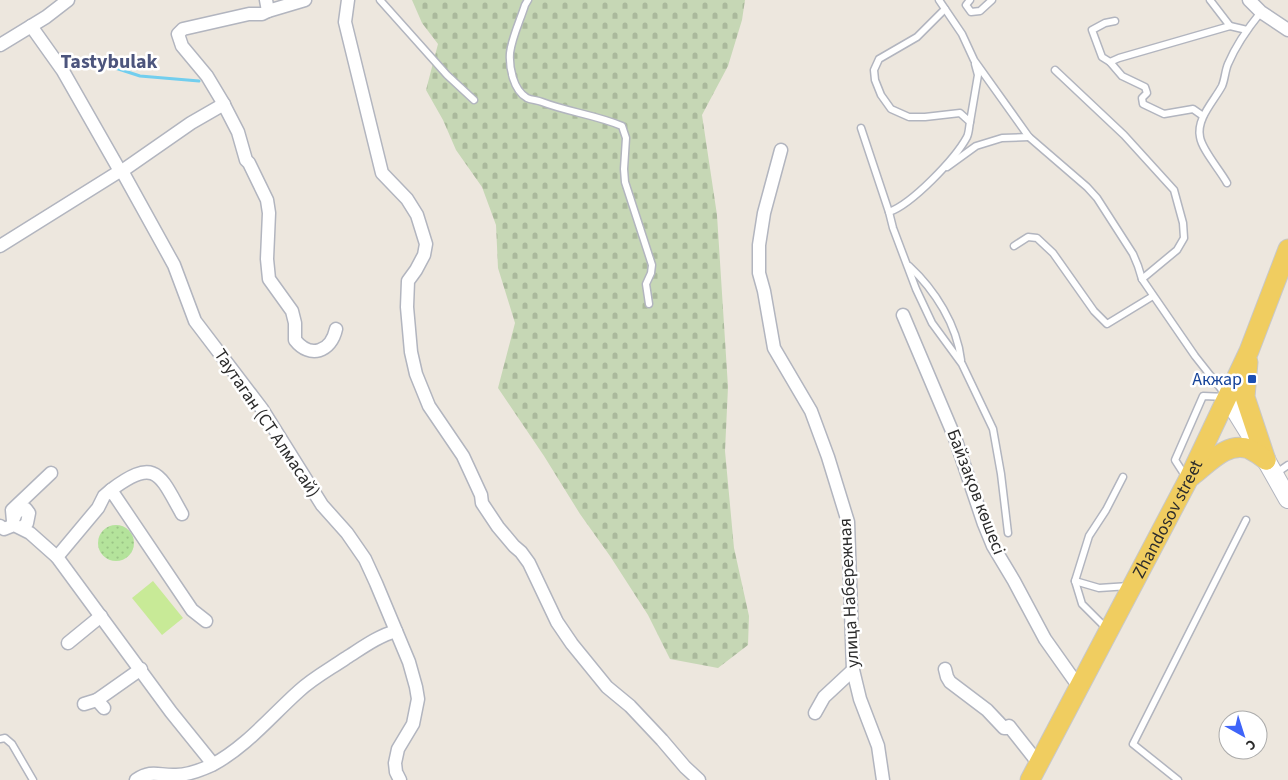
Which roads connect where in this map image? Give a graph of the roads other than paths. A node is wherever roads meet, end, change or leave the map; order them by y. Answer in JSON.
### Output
{"nodes":[{"id":1,"x":68,"y":0,"type":"edge"},
{"id":2,"x":306,"y":0,"type":"edge"},
{"id":3,"x":348,"y":0,"type":"edge"},
{"id":4,"x":380,"y":0,"type":"edge"},
{"id":5,"x":528,"y":0,"type":"edge"},
{"id":6,"x":939,"y":0,"type":"edge"},
{"id":7,"x":970,"y":0,"type":"edge"},
{"id":8,"x":992,"y":0,"type":"edge"},
{"id":9,"x":1210,"y":0,"type":"edge"},
{"id":10,"x":1249,"y":0,"type":"edge"},
{"id":11,"x":267,"y":6,"type":"edge"},
{"id":12,"x":945,"y":9,"type":"junction"},
{"id":13,"x":1261,"y":12,"type":"junction"},
{"id":14,"x":1115,"y":21,"type":"dead end"},
{"id":15,"x":32,"y":26,"type":"junction"},
{"id":16,"x":1230,"y":26,"type":"junction"},
{"id":17,"x":1247,"y":30,"type":"junction"},
{"id":18,"x":1288,"y":30,"type":"edge"},
{"id":19,"x":0,"y":45,"type":"edge"},
{"id":20,"x":974,"y":60,"type":"junction"},
{"id":21,"x":1110,"y":62,"type":"junction"},
{"id":22,"x":1055,"y":70,"type":"dead end"},
{"id":23,"x":474,"y":100,"type":"dead end"},
{"id":24,"x":224,"y":104,"type":"junction"},
{"id":25,"x":1203,"y":116,"type":"junction"},
{"id":26,"x":970,"y":122,"type":"junction"},
{"id":27,"x":861,"y":128,"type":"dead end"},
{"id":28,"x":1029,"y":137,"type":"junction"},
{"id":29,"x":781,"y":150,"type":"dead end"},
{"id":30,"x":121,"y":171,"type":"junction"},
{"id":31,"x":934,"y":177,"type":"junction"},
{"id":32,"x":1227,"y":183,"type":"dead end"},
{"id":33,"x":889,"y":212,"type":"junction"},
{"id":34,"x":0,"y":246,"type":"edge"},
{"id":35,"x":1014,"y":246,"type":"dead end"},
{"id":36,"x":1288,"y":249,"type":"edge"},
{"id":37,"x":907,"y":264,"type":"junction"},
{"id":38,"x":1142,"y":278,"type":"junction"},
{"id":39,"x":1153,"y":296,"type":"junction"},
{"id":40,"x":649,"y":304,"type":"dead end"},
{"id":41,"x":903,"y":315,"type":"dead end"},
{"id":42,"x":336,"y":330,"type":"dead end"},
{"id":43,"x":1248,"y":350,"type":"junction"},
{"id":44,"x":962,"y":364,"type":"junction"},
{"id":45,"x":1227,"y":397,"type":"junction"},
{"id":46,"x":1276,"y":466,"type":"edge"},
{"id":47,"x":51,"y":473,"type":"dead end"},
{"id":48,"x":1123,"y":477,"type":"dead end"},
{"id":49,"x":1188,"y":480,"type":"junction"},
{"id":50,"x":111,"y":490,"type":"junction"},
{"id":51,"x":33,"y":491,"type":"junction"},
{"id":52,"x":1288,"y":498,"type":"edge"},
{"id":53,"x":182,"y":514,"type":"dead end"},
{"id":54,"x":1246,"y":520,"type":"dead end"},
{"id":55,"x":9,"y":527,"type":"edge"},
{"id":56,"x":1008,"y":533,"type":"dead end"},
{"id":57,"x":57,"y":557,"type":"junction"},
{"id":58,"x":1075,"y":581,"type":"junction"},
{"id":59,"x":1132,"y":586,"type":"junction"},
{"id":60,"x":101,"y":616,"type":"junction"},
{"id":61,"x":206,"y":622,"type":"dead end"},
{"id":62,"x":396,"y":631,"type":"junction"},
{"id":63,"x":1109,"y":631,"type":"junction"},
{"id":64,"x":68,"y":643,"type":"dead end"},
{"id":65,"x":141,"y":669,"type":"junction"},
{"id":66,"x":945,"y":669,"type":"dead end"},
{"id":67,"x":853,"y":670,"type":"junction"},
{"id":68,"x":1079,"y":687,"type":"junction"},
{"id":69,"x":95,"y":704,"type":"dead end"},
{"id":70,"x":815,"y":713,"type":"dead end"},
{"id":71,"x":0,"y":739,"type":"edge"},
{"id":72,"x":213,"y":764,"type":"junction"},
{"id":73,"x":1034,"y":772,"type":"edge"},
{"id":74,"x":29,"y":778,"type":"edge"},
{"id":75,"x":136,"y":780,"type":"edge"},
{"id":76,"x":400,"y":780,"type":"edge"},
{"id":77,"x":699,"y":780,"type":"edge"},
{"id":78,"x":883,"y":780,"type":"edge"},
{"id":79,"x":1178,"y":780,"type":"edge"}],
"edges":[{"from":1,"to":15,"type":"street"},
{"from":2,"to":11,"type":"street"},
{"from":3,"to":77,"type":"street"},
{"from":4,"to":23,"type":"lane"},
{"from":5,"to":40,"type":"lane"},
{"from":6,"to":12,"type":"lane"},
{"from":7,"to":8,"type":"lane"},
{"from":9,"to":16,"type":"lane"},
{"from":10,"to":13,"type":"street"},
{"from":11,"to":24,"type":"street"},
{"from":12,"to":20,"type":"lane"},
{"from":12,"to":26,"type":"lane"},
{"from":13,"to":17,"type":"lane"},
{"from":13,"to":18,"type":"street"},
{"from":14,"to":21,"type":"lane"},
{"from":15,"to":19,"type":"street"},
{"from":15,"to":30,"type":"street","name":"Таутаган (СТ Алмасай)"},
{"from":16,"to":17,"type":"lane"},
{"from":16,"to":21,"type":"lane"},
{"from":17,"to":25,"type":"lane"},
{"from":20,"to":26,"type":"lane"},
{"from":20,"to":28,"type":"lane"},
{"from":21,"to":25,"type":"lane"},
{"from":22,"to":38,"type":"lane"},
{"from":24,"to":30,"type":"street"},
{"from":24,"to":42,"type":"street"},
{"from":25,"to":32,"type":"lane"},
{"from":26,"to":31,"type":"lane"},
{"from":27,"to":33,"type":"lane"},
{"from":28,"to":31,"type":"lane"},
{"from":28,"to":38,"type":"lane"},
{"from":29,"to":67,"type":"street","name":"улица Набережная"},
{"from":30,"to":34,"type":"street"},
{"from":30,"to":62,"type":"street","name":"Таутаган (СТ Алмасай)"},
{"from":31,"to":33,"type":"lane"},
{"from":33,"to":37,"type":"lane"},
{"from":35,"to":39,"type":"lane"},
{"from":36,"to":43,"type":"main road","name":"Zhandosov street"},
{"from":37,"to":44,"type":"lane"},
{"from":37,"to":44,"type":"lane"},
{"from":38,"to":39,"type":"lane"},
{"from":39,"to":45,"type":"lane"},
{"from":41,"to":68,"type":"street","name":"Байзақов көшесі"},
{"from":43,"to":45,"type":"main road","name":"Zhandosov street"},
{"from":43,"to":46,"type":"main road"},
{"from":44,"to":56,"type":"lane"},
{"from":45,"to":46,"type":"main road"},
{"from":45,"to":49,"type":"main road","name":"Zhandosov street"},
{"from":46,"to":49,"type":"main road"},
{"from":46,"to":52,"type":"main road"},
{"from":47,"to":51,"type":"street"},
{"from":48,"to":58,"type":"lane"},
{"from":49,"to":59,"type":"main road","name":"Zhandosov street"},
{"from":50,"to":53,"type":"street"},
{"from":50,"to":57,"type":"street"},
{"from":50,"to":61,"type":"street"},
{"from":51,"to":55,"type":"street"},
{"from":51,"to":55,"type":"street"},
{"from":54,"to":79,"type":"lane"},
{"from":55,"to":57,"type":"street"},
{"from":57,"to":60,"type":"street"},
{"from":58,"to":59,"type":"lane"},
{"from":58,"to":63,"type":"lane"},
{"from":59,"to":63,"type":"main road","name":"Zhandosov street"},
{"from":60,"to":64,"type":"street"},
{"from":60,"to":65,"type":"street"},
{"from":62,"to":72,"type":"street"},
{"from":62,"to":76,"type":"street","name":"Таутаган (СТ Алмасай)"},
{"from":63,"to":68,"type":"main road","name":"Zhandosov street"},
{"from":65,"to":69,"type":"street"},
{"from":65,"to":72,"type":"street"},
{"from":66,"to":73,"type":"street"},
{"from":67,"to":70,"type":"street"},
{"from":67,"to":78,"type":"street","name":"улица Набережная"},
{"from":68,"to":73,"type":"main road","name":"Zhandosov street"},
{"from":71,"to":74,"type":"lane"},
{"from":72,"to":75,"type":"street"}]}
